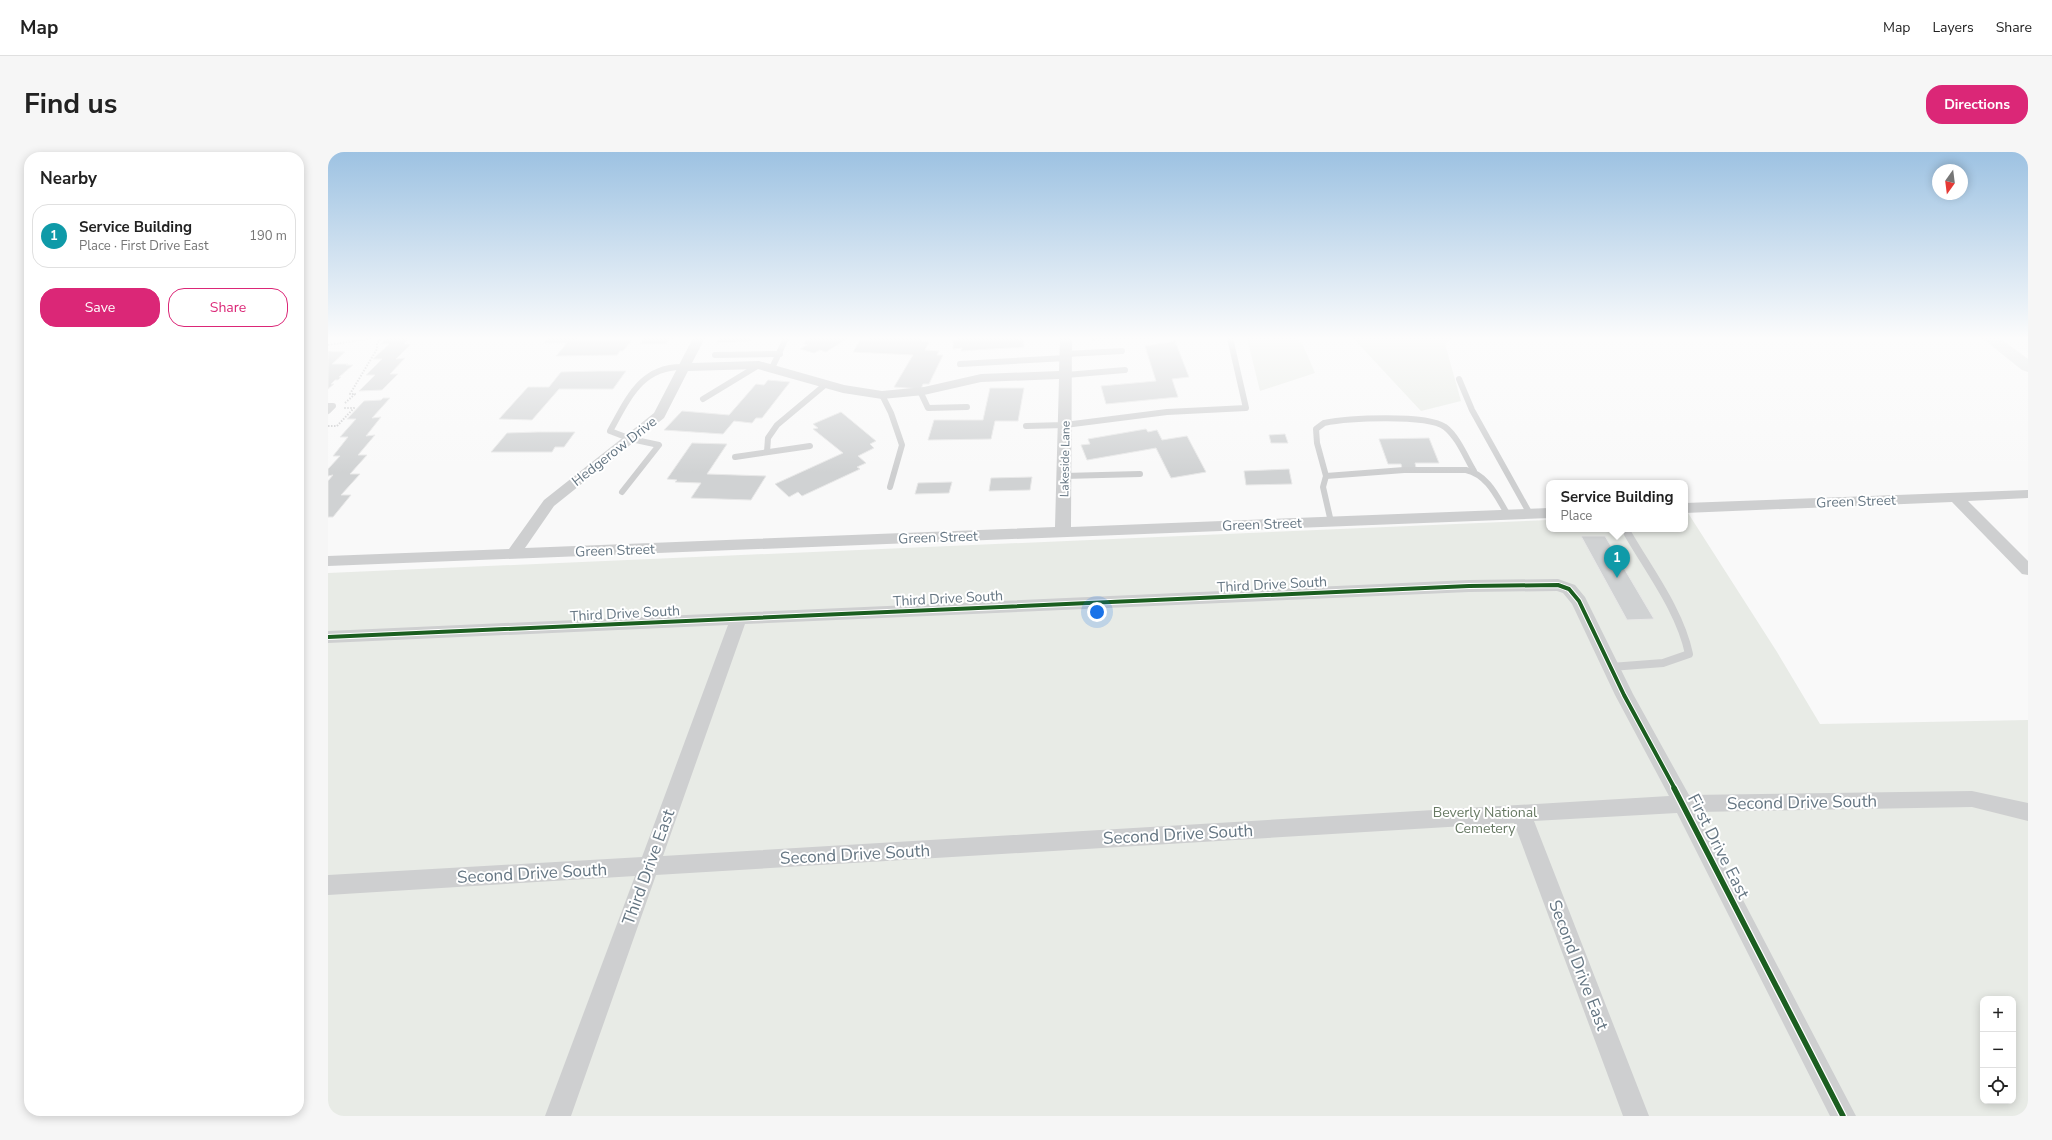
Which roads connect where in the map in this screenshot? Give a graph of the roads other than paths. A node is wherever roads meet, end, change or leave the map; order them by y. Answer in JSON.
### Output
{"nodes":[{"id":1,"x":643,"y":383,"type":"edge"},
{"id":2,"x":675,"y":383,"type":"edge"},
{"id":3,"x":729,"y":383,"type":"edge"},
{"id":4,"x":823,"y":383,"type":"edge"},
{"id":5,"x":958,"y":383,"type":"edge"},
{"id":6,"x":1066,"y":383,"type":"edge"},
{"id":7,"x":1240,"y":383,"type":"edge"},
{"id":8,"x":1461,"y":383,"type":"edge"},
{"id":9,"x":826,"y":384,"type":"junction"},
{"id":10,"x":920,"y":391,"type":"junction"},
{"id":11,"x":882,"y":395,"type":"junction"},
{"id":12,"x":703,"y":399,"type":"dead end"},
{"id":13,"x":328,"y":406,"type":"edge"},
{"id":14,"x":966,"y":407,"type":"dead end"},
{"id":15,"x":328,"y":411,"type":"edge"},
{"id":16,"x":1065,"y":425,"type":"junction"},
{"id":17,"x":1026,"y":426,"type":"dead end"},
{"id":18,"x":631,"y":439,"type":"junction"},
{"id":19,"x":810,"y":446,"type":"dead end"},
{"id":20,"x":768,"y":452,"type":"junction"},
{"id":21,"x":735,"y":457,"type":"dead end"},
{"id":22,"x":1474,"y":471,"type":"junction"},
{"id":23,"x":1140,"y":474,"type":"dead end"},
{"id":24,"x":1064,"y":476,"type":"junction"},
{"id":25,"x":1326,"y":476,"type":"junction"},
{"id":26,"x":890,"y":487,"type":"dead end"},
{"id":27,"x":622,"y":492,"type":"dead end"},
{"id":28,"x":2028,"y":494,"type":"edge"},
{"id":29,"x":1956,"y":497,"type":"junction"},
{"id":30,"x":1688,"y":508,"type":"edge"},
{"id":31,"x":1546,"y":513,"type":"edge"},
{"id":32,"x":1530,"y":514,"type":"junction"},
{"id":33,"x":1508,"y":515,"type":"junction"},
{"id":34,"x":1331,"y":522,"type":"junction"},
{"id":35,"x":1063,"y":532,"type":"junction"},
{"id":36,"x":1627,"y":532,"type":"edge"},
{"id":37,"x":513,"y":554,"type":"junction"},
{"id":38,"x":328,"y":561,"type":"edge"},
{"id":39,"x":2028,"y":570,"type":"edge"},
{"id":40,"x":1569,"y":588,"type":"joint"},
{"id":41,"x":739,"y":619,"type":"junction"},
{"id":42,"x":328,"y":638,"type":"edge"},
{"id":43,"x":1611,"y":667,"type":"junction"},
{"id":44,"x":1684,"y":804,"type":"junction"},
{"id":45,"x":2028,"y":812,"type":"edge"},
{"id":46,"x":1521,"y":814,"type":"junction"},
{"id":47,"x":649,"y":866,"type":"junction"},
{"id":48,"x":328,"y":885,"type":"edge"},
{"id":49,"x":558,"y":1116,"type":"edge"},
{"id":50,"x":1636,"y":1116,"type":"edge"},
{"id":51,"x":1843,"y":1116,"type":"edge"}],
"edges":[{"from":1,"to":18,"type":"lane"},
{"from":2,"to":18,"type":"street","name":"Hedgerow Drive"},
{"from":3,"to":12,"type":"lane"},
{"from":4,"to":9,"type":"street"},
{"from":5,"to":10,"type":"street"},
{"from":6,"to":16,"type":"street","name":"Lakeside Lane"},
{"from":7,"to":16,"type":"lane"},
{"from":8,"to":32,"type":"lane"},
{"from":9,"to":11,"type":"street"},
{"from":9,"to":20,"type":"lane"},
{"from":10,"to":11,"type":"street"},
{"from":10,"to":14,"type":"lane"},
{"from":11,"to":26,"type":"lane"},
{"from":13,"to":15,"type":"lane"},
{"from":16,"to":17,"type":"lane"},
{"from":16,"to":24,"type":"street","name":"Lakeside Lane"},
{"from":18,"to":27,"type":"lane"},
{"from":18,"to":37,"type":"street","name":"Hedgerow Drive"},
{"from":19,"to":20,"type":"lane"},
{"from":20,"to":21,"type":"lane"},
{"from":22,"to":25,"type":"lane"},
{"from":22,"to":25,"type":"lane"},
{"from":22,"to":33,"type":"lane"},
{"from":23,"to":24,"type":"lane"},
{"from":24,"to":35,"type":"street","name":"Lakeside Lane"},
{"from":25,"to":34,"type":"lane"},
{"from":28,"to":29,"type":"street","name":"Green Street"},
{"from":29,"to":30,"type":"street","name":"Green Street"},
{"from":29,"to":39,"type":"street"},
{"from":31,"to":32,"type":"street","name":"Green Street"},
{"from":32,"to":33,"type":"street","name":"Green Street"},
{"from":33,"to":34,"type":"street","name":"Green Street"},
{"from":34,"to":35,"type":"street","name":"Green Street"},
{"from":35,"to":37,"type":"street","name":"Green Street"},
{"from":36,"to":43,"type":"lane"},
{"from":37,"to":38,"type":"street","name":"Green Street"},
{"from":40,"to":41,"type":"street","name":"Third Drive South"},
{"from":40,"to":43,"type":"street","name":"First Drive East"},
{"from":41,"to":42,"type":"street","name":"Third Drive South"},
{"from":41,"to":47,"type":"street","name":"Third Drive East"},
{"from":43,"to":44,"type":"street","name":"First Drive East"},
{"from":44,"to":45,"type":"street","name":"Second Drive South"},
{"from":44,"to":46,"type":"street","name":"Second Drive South"},
{"from":44,"to":51,"type":"street","name":"First Drive East"},
{"from":46,"to":47,"type":"street","name":"Second Drive South"},
{"from":46,"to":50,"type":"street","name":"Second Drive East"},
{"from":47,"to":48,"type":"street","name":"Second Drive South"},
{"from":47,"to":49,"type":"street","name":"Third Drive East"}]}
